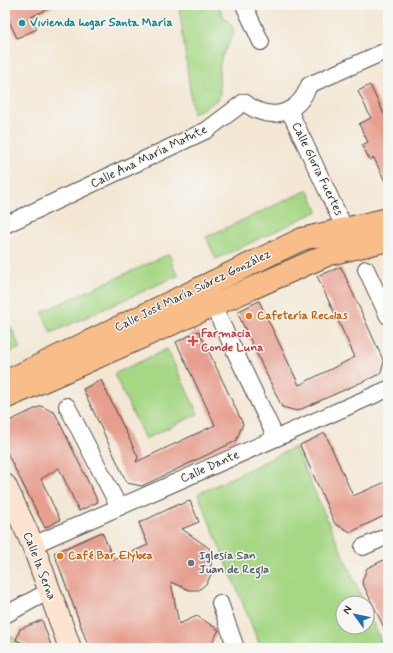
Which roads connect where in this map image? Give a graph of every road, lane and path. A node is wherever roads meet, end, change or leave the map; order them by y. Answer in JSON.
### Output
{"nodes":[{"id":1,"x":244,"y":5,"type":"edge"},
{"id":2,"x":261,"y":42,"type":"dead end"},
{"id":3,"x":388,"y":50,"type":"edge"},
{"id":4,"x":289,"y":110,"type":"junction"},
{"id":5,"x":388,"y":219,"type":"edge"},
{"id":6,"x":5,"y":225,"type":"edge"},
{"id":7,"x":345,"y":229,"type":"junction"},
{"id":8,"x":388,"y":240,"type":"edge"},
{"id":9,"x":263,"y":258,"type":"junction"},
{"id":10,"x":366,"y":269,"type":"dead end"},
{"id":11,"x":210,"y":300,"type":"junction"},
{"id":12,"x":146,"y":314,"type":"junction"},
{"id":13,"x":388,"y":316,"type":"edge"},
{"id":14,"x":5,"y":382,"type":"edge"},
{"id":15,"x":388,"y":389,"type":"edge"},
{"id":16,"x":5,"y":398,"type":"edge"},
{"id":17,"x":67,"y":406,"type":"dead end"},
{"id":18,"x":276,"y":438,"type":"junction"},
{"id":19,"x":5,"y":485,"type":"edge"},
{"id":20,"x":119,"y":506,"type":"junction"},
{"id":21,"x":388,"y":536,"type":"edge"},
{"id":22,"x":33,"y":546,"type":"junction"},
{"id":23,"x":363,"y":547,"type":"dead end"},
{"id":24,"x":49,"y":591,"type":"junction"},
{"id":25,"x":220,"y":603,"type":"dead end"},
{"id":26,"x":5,"y":615,"type":"edge"},
{"id":27,"x":70,"y":648,"type":"edge"},
{"id":28,"x":236,"y":648,"type":"edge"}],
"edges":[{"from":1,"to":2,"type":"street"},
{"from":3,"to":4,"type":"street"},
{"from":4,"to":6,"type":"street","name":"Calle Ana María Matute"},
{"from":4,"to":7,"type":"street","name":"Calle Gloria Fuertes"},
{"from":5,"to":7,"type":"main road","name":"Calle José María Suárez González"},
{"from":7,"to":9,"type":"main road","name":"Calle José María Suárez González"},
{"from":8,"to":11,"type":"main road","name":"Calle José María Suárez González"},
{"from":9,"to":11,"type":"main road"},
{"from":9,"to":12,"type":"main road","name":"Calle José María Suárez González"},
{"from":10,"to":13,"type":"street"},
{"from":11,"to":12,"type":"main road"},
{"from":11,"to":16,"type":"main road","name":"Calle José María Suárez González"},
{"from":11,"to":18,"type":"street"},
{"from":12,"to":14,"type":"main road","name":"Calle José María Suárez González"},
{"from":15,"to":18,"type":"street","name":"Calle Dante"},
{"from":17,"to":20,"type":"street"},
{"from":18,"to":20,"type":"street","name":"Calle Dante"},
{"from":19,"to":22,"type":"street","name":"Calle la Serna"},
{"from":20,"to":22,"type":"street","name":"Calle Dante"},
{"from":21,"to":23,"type":"street"},
{"from":22,"to":24,"type":"street","name":"Calle la Serna"},
{"from":24,"to":26,"type":"street"},
{"from":24,"to":27,"type":"street","name":"Calle la Serna"},
{"from":25,"to":28,"type":"street"}]}
